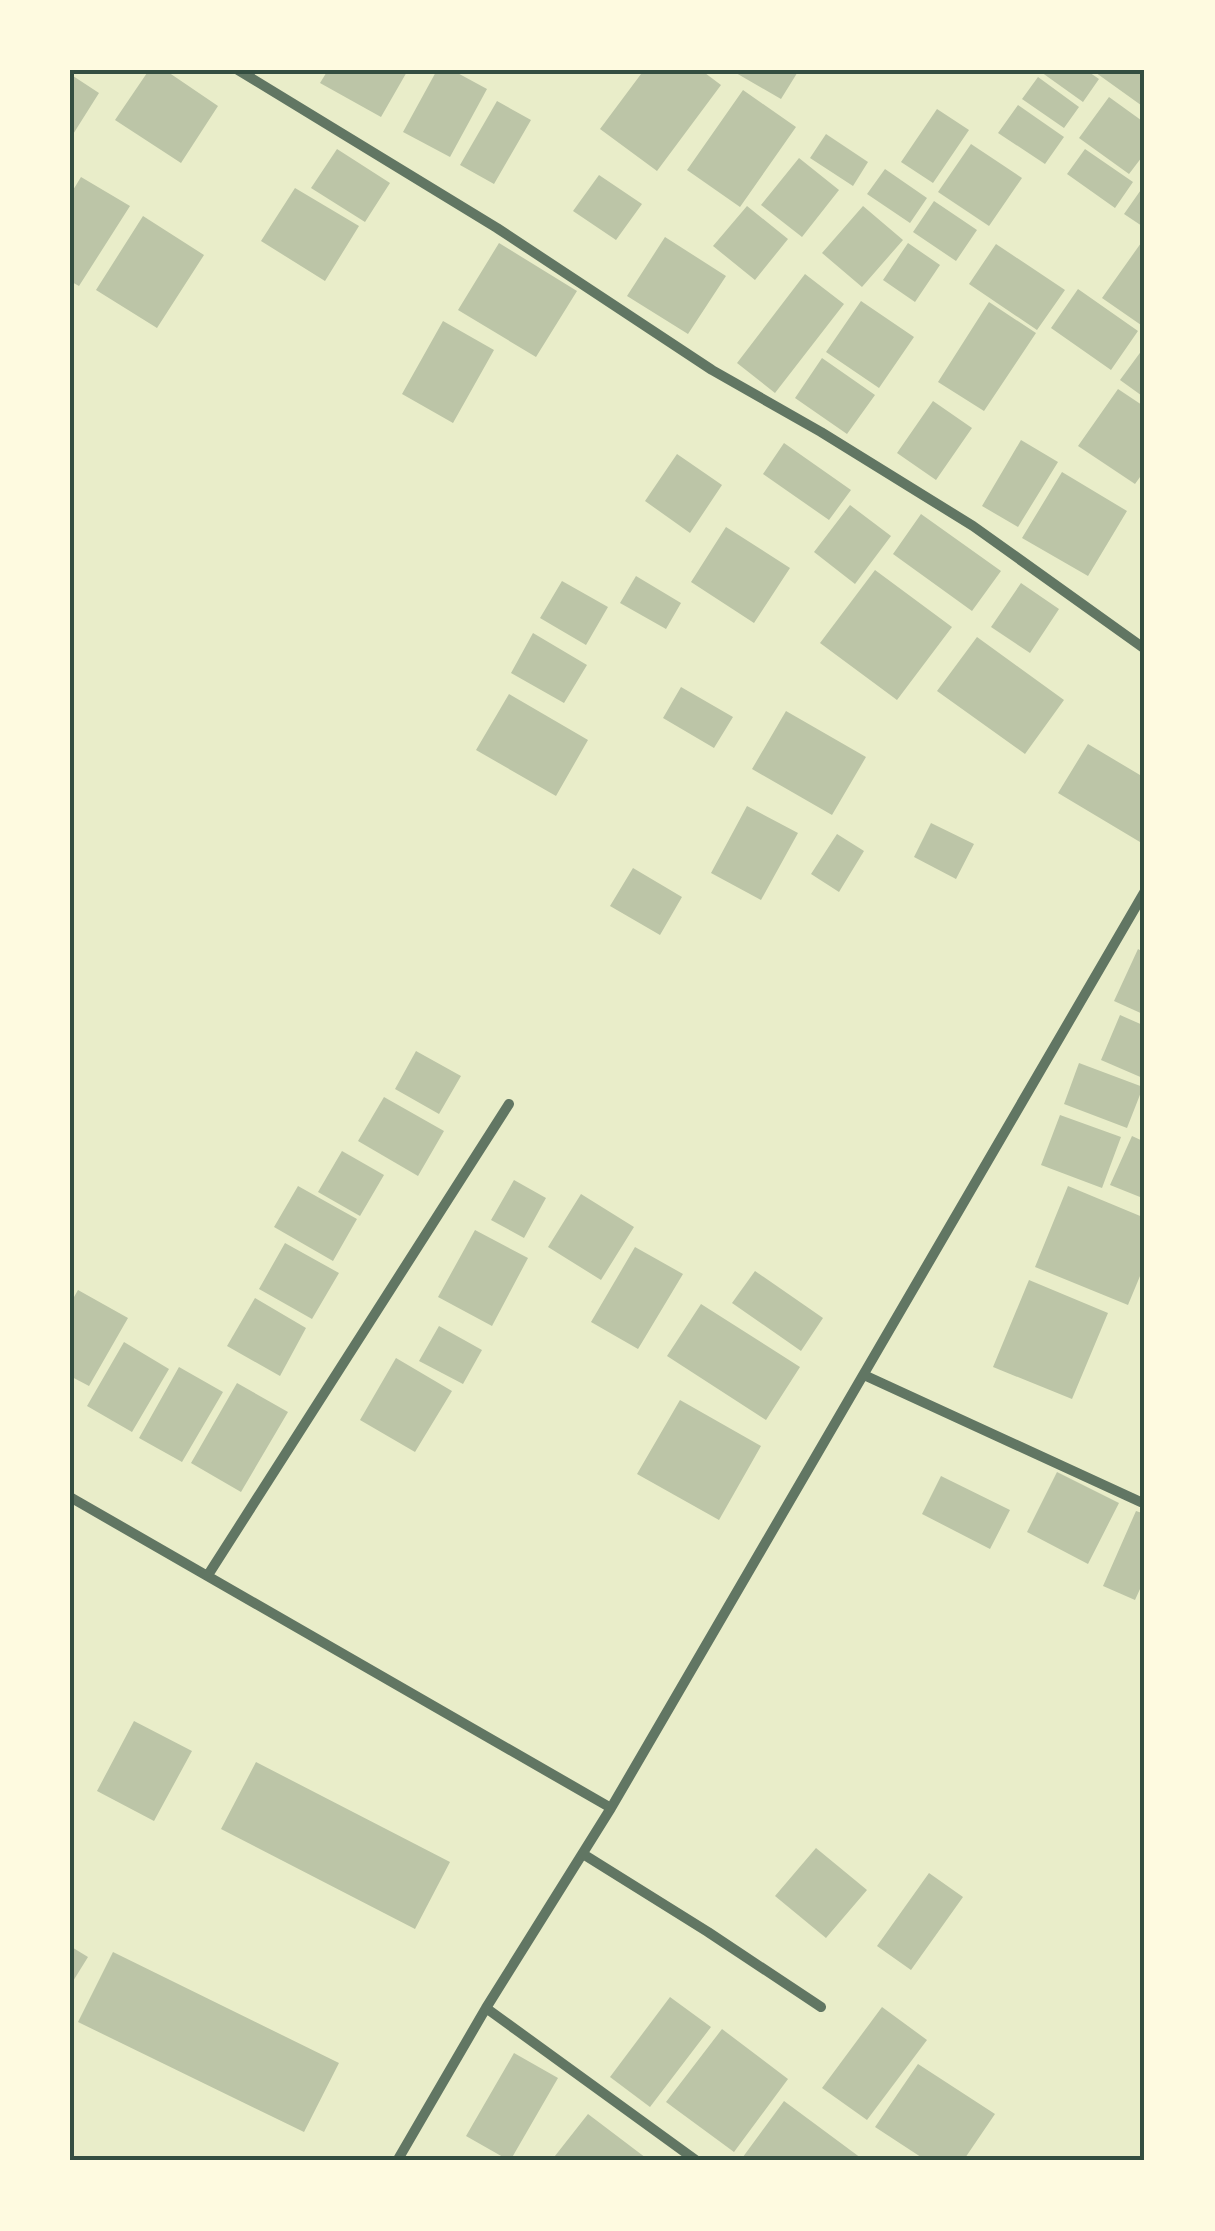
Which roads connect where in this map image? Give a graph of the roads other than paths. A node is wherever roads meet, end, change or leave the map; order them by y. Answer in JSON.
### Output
{"nodes":[{"id":1,"x":238,"y":70,"type":"edge"},
{"id":2,"x":1145,"y":648,"type":"edge"},
{"id":3,"x":1145,"y":891,"type":"edge"},
{"id":4,"x":509,"y":1104,"type":"dead end"},
{"id":5,"x":864,"y":1375,"type":"junction"},
{"id":6,"x":70,"y":1497,"type":"edge"},
{"id":7,"x":1145,"y":1504,"type":"edge"},
{"id":8,"x":208,"y":1575,"type":"junction"},
{"id":9,"x":611,"y":1808,"type":"junction"},
{"id":10,"x":583,"y":1854,"type":"junction"},
{"id":11,"x":821,"y":2007,"type":"dead end"},
{"id":12,"x":486,"y":2008,"type":"junction"},
{"id":13,"x":397,"y":2161,"type":"edge"},
{"id":14,"x":697,"y":2161,"type":"edge"}],
"edges":[{"from":1,"to":2,"type":"street"},
{"from":3,"to":5,"type":"street"},
{"from":4,"to":8,"type":"street"},
{"from":5,"to":7,"type":"street"},
{"from":5,"to":9,"type":"street"},
{"from":6,"to":8,"type":"street"},
{"from":8,"to":9,"type":"street"},
{"from":9,"to":10,"type":"street"},
{"from":10,"to":11,"type":"street"},
{"from":10,"to":12,"type":"street"},
{"from":12,"to":13,"type":"street"},
{"from":12,"to":14,"type":"street"}]}
